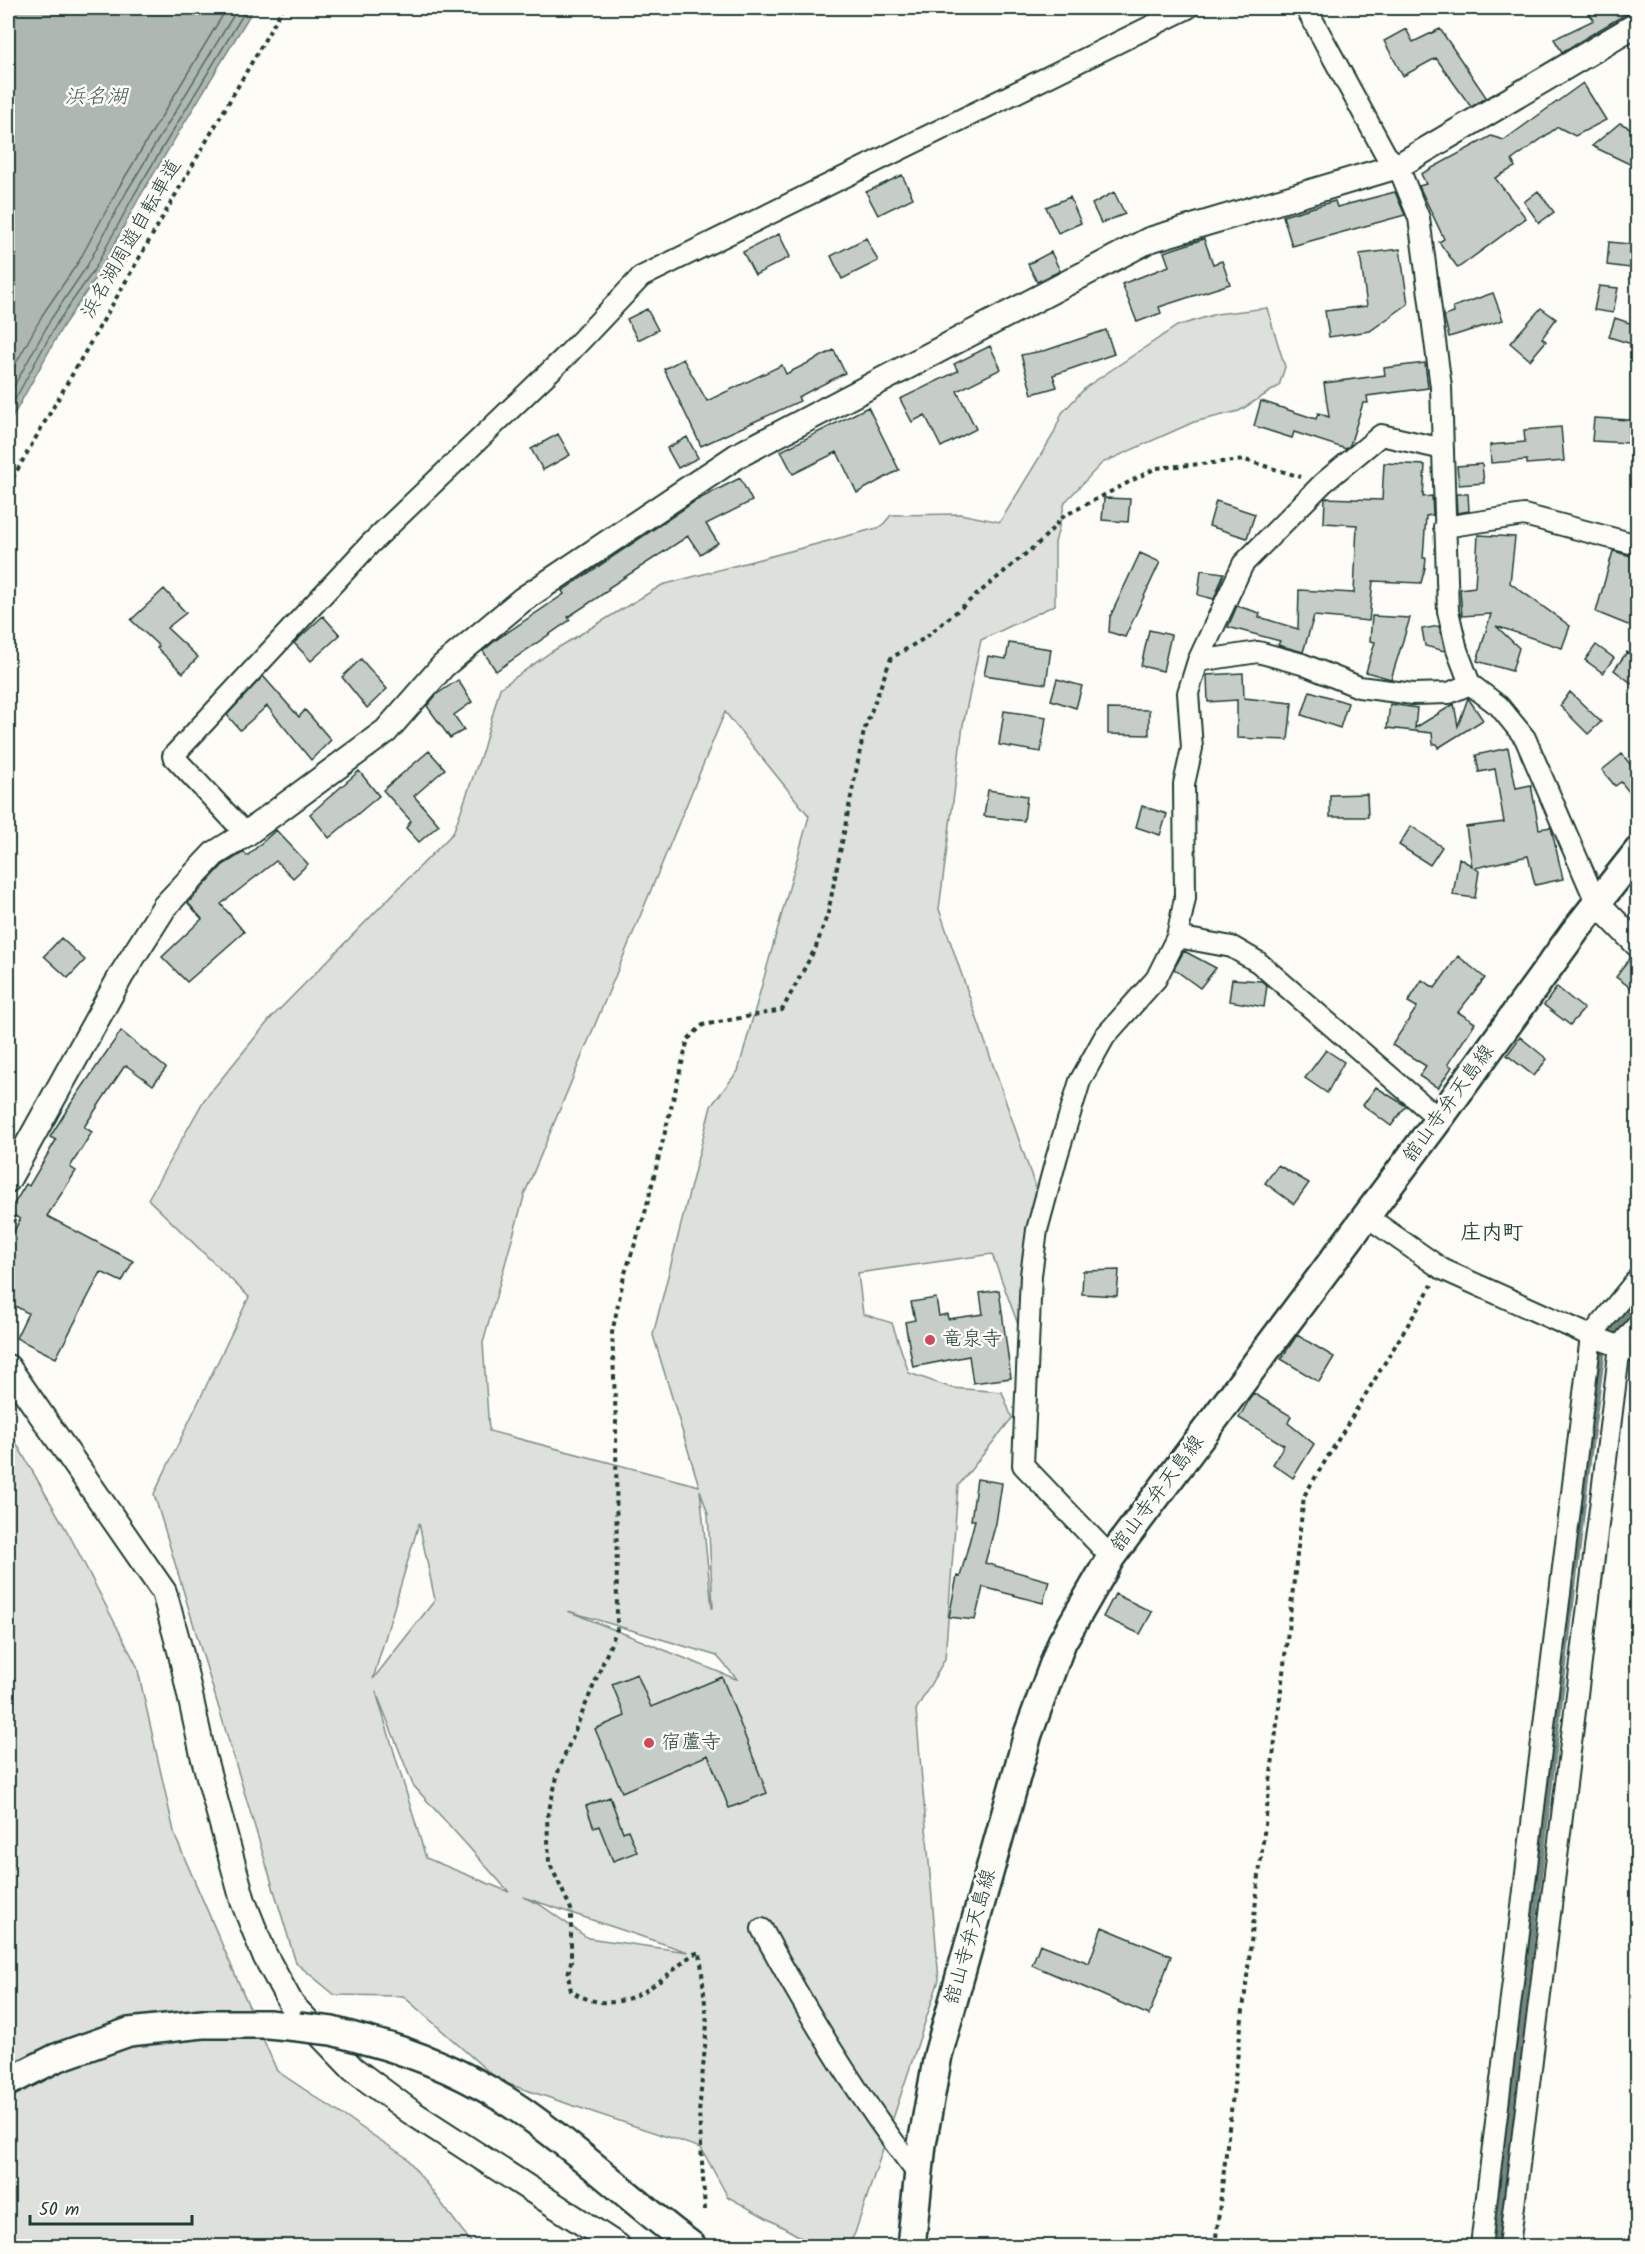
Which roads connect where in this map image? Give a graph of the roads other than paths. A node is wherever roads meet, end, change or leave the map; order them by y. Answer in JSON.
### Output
{"nodes":[{"id":1,"x":1188,"y":8,"type":"edge"},
{"id":2,"x":1306,"y":8,"type":"edge"},
{"id":3,"x":1638,"y":24,"type":"edge"},
{"id":4,"x":1398,"y":166,"type":"junction"},
{"id":5,"x":1443,"y":449,"type":"junction"},
{"id":6,"x":1444,"y":527,"type":"junction"},
{"id":7,"x":1638,"y":545,"type":"edge"},
{"id":8,"x":1198,"y":661,"type":"junction"},
{"id":9,"x":1470,"y":684,"type":"junction"},
{"id":10,"x":246,"y":834,"type":"junction"},
{"id":11,"x":1638,"y":851,"type":"edge"},
{"id":12,"x":1596,"y":902,"type":"junction"},
{"id":13,"x":1177,"y":937,"type":"junction"},
{"id":14,"x":1638,"y":945,"type":"edge"},
{"id":15,"x":1439,"y":1119,"type":"junction"},
{"id":16,"x":8,"y":1180,"type":"edge"},
{"id":17,"x":1366,"y":1216,"type":"junction"},
{"id":18,"x":1638,"y":1278,"type":"edge"},
{"id":19,"x":1638,"y":1324,"type":"edge"},
{"id":20,"x":1591,"y":1336,"type":"junction"},
{"id":21,"x":1629,"y":1349,"type":"edge"},
{"id":22,"x":8,"y":1367,"type":"edge"},
{"id":23,"x":1111,"y":1557,"type":"junction"},
{"id":24,"x":762,"y":1929,"type":"dead end"},
{"id":25,"x":8,"y":2082,"type":"edge"},
{"id":26,"x":918,"y":2174,"type":"junction"},
{"id":27,"x":618,"y":2247,"type":"edge"},
{"id":28,"x":692,"y":2247,"type":"edge"},
{"id":29,"x":911,"y":2247,"type":"edge"},
{"id":30,"x":1481,"y":2247,"type":"edge"},
{"id":31,"x":1509,"y":2247,"type":"edge"}],
"edges":[{"from":1,"to":10,"type":"street"},
{"from":2,"to":4,"type":"street"},
{"from":3,"to":4,"type":"street"},
{"from":4,"to":5,"type":"street"},
{"from":4,"to":10,"type":"street"},
{"from":5,"to":6,"type":"street"},
{"from":5,"to":8,"type":"street"},
{"from":6,"to":7,"type":"street"},
{"from":6,"to":9,"type":"street"},
{"from":8,"to":9,"type":"street"},
{"from":8,"to":13,"type":"street"},
{"from":9,"to":12,"type":"street"},
{"from":10,"to":16,"type":"street"},
{"from":11,"to":12,"type":"main road","name":"舘山寺弁天島線"},
{"from":12,"to":14,"type":"street"},
{"from":12,"to":15,"type":"main road","name":"舘山寺弁天島線"},
{"from":13,"to":15,"type":"street"},
{"from":13,"to":23,"type":"street"},
{"from":15,"to":17,"type":"main road","name":"舘山寺弁天島線"},
{"from":17,"to":20,"type":"street"},
{"from":17,"to":23,"type":"main road","name":"舘山寺弁天島線"},
{"from":18,"to":20,"type":"street"},
{"from":19,"to":21,"type":"street"},
{"from":20,"to":21,"type":"street"},
{"from":20,"to":30,"type":"street"},
{"from":21,"to":31,"type":"street"},
{"from":22,"to":27,"type":"street"},
{"from":23,"to":26,"type":"main road","name":"舘山寺弁天島線"},
{"from":24,"to":26,"type":"street"},
{"from":25,"to":28,"type":"main road","bridge":true},
{"from":26,"to":29,"type":"main road","name":"舘山寺弁天島線"}]}
